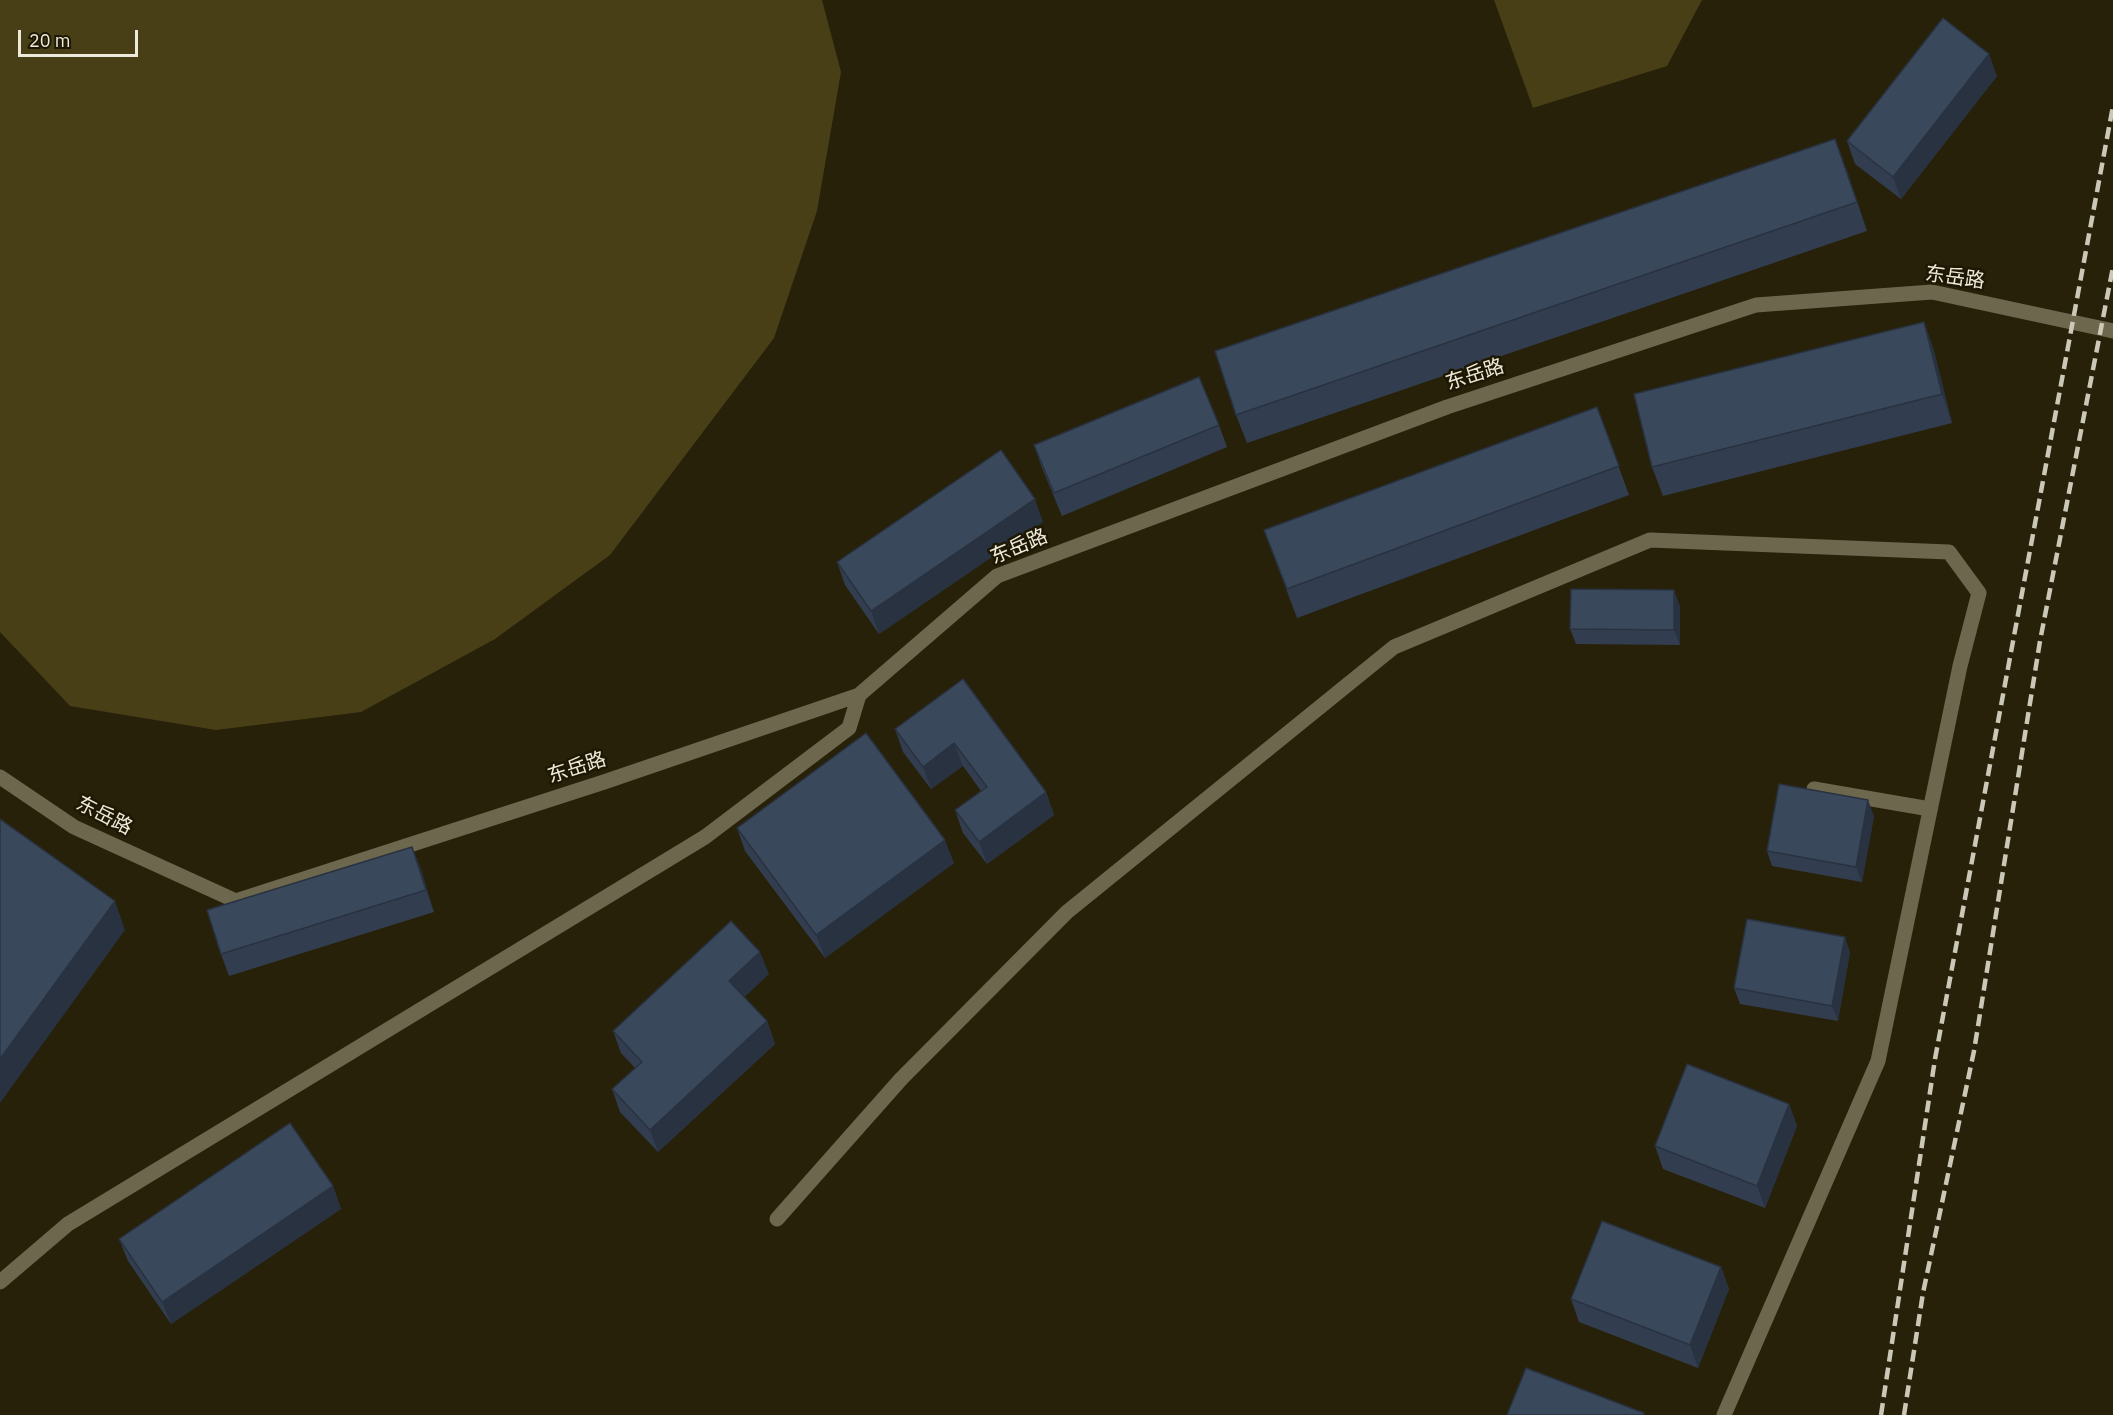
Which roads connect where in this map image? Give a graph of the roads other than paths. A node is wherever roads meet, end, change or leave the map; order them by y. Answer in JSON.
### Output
{"nodes":[{"id":1,"x":2113,"y":331,"type":"edge"},
{"id":2,"x":859,"y":695,"type":"junction"},
{"id":3,"x":0,"y":777,"type":"edge"},
{"id":4,"x":1814,"y":789,"type":"edge"},
{"id":5,"x":1930,"y":809,"type":"junction"},
{"id":6,"x":777,"y":1219,"type":"dead end"},
{"id":7,"x":0,"y":1282,"type":"edge"},
{"id":8,"x":1724,"y":1415,"type":"edge"}],
"edges":[{"from":1,"to":2,"type":"street","name":"东岳路"},
{"from":2,"to":3,"type":"street","name":"东岳路"},
{"from":2,"to":7,"type":"street"},
{"from":4,"to":5,"type":"street"},
{"from":5,"to":6,"type":"street"},
{"from":5,"to":8,"type":"street"}]}
